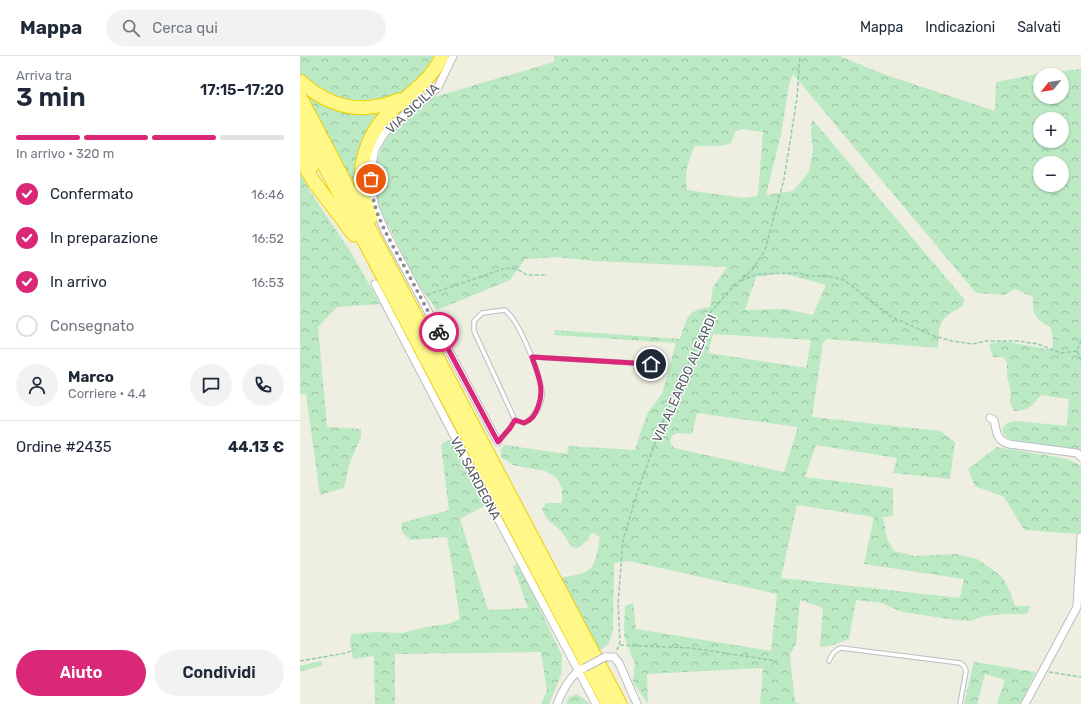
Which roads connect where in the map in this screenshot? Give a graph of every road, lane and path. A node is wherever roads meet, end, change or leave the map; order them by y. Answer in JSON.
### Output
{"nodes":[{"id":1,"x":442,"y":56,"type":"edge"},
{"id":2,"x":453,"y":56,"type":"edge"},
{"id":3,"x":800,"y":56,"type":"edge"},
{"id":4,"x":300,"y":81,"type":"edge"},
{"id":5,"x":410,"y":94,"type":"junction"},
{"id":6,"x":300,"y":97,"type":"edge"},
{"id":7,"x":300,"y":119,"type":"edge"},
{"id":8,"x":300,"y":140,"type":"edge"},
{"id":9,"x":300,"y":158,"type":"edge"},
{"id":10,"x":353,"y":234,"type":"junction"},
{"id":11,"x":382,"y":263,"type":"junction"},
{"id":12,"x":547,"y":275,"type":"dead end"},
{"id":13,"x":740,"y":281,"type":"junction"},
{"id":14,"x":375,"y":284,"type":"dead end"},
{"id":15,"x":420,"y":297,"type":"junction"},
{"id":16,"x":1081,"y":340,"type":"edge"},
{"id":17,"x":1077,"y":351,"type":"junction"},
{"id":18,"x":1081,"y":352,"type":"edge"},
{"id":19,"x":532,"y":357,"type":"junction"},
{"id":20,"x":1081,"y":361,"type":"edge"},
{"id":21,"x":651,"y":364,"type":"dead end"},
{"id":22,"x":990,"y":418,"type":"dead end"},
{"id":23,"x":515,"y":420,"type":"junction"},
{"id":24,"x":498,"y":442,"type":"joint"},
{"id":25,"x":1081,"y":457,"type":"edge"},
{"id":26,"x":1081,"y":537,"type":"edge"},
{"id":27,"x":354,"y":650,"type":"dead end"},
{"id":28,"x":300,"y":661,"type":"edge"},
{"id":29,"x":777,"y":661,"type":"dead end"},
{"id":30,"x":829,"y":661,"type":"dead end"},
{"id":31,"x":581,"y":670,"type":"junction"},
{"id":32,"x":1042,"y":671,"type":"junction"},
{"id":33,"x":1081,"y":677,"type":"edge"},
{"id":34,"x":557,"y":704,"type":"edge"},
{"id":35,"x":596,"y":704,"type":"edge"},
{"id":36,"x":608,"y":704,"type":"edge"},
{"id":37,"x":620,"y":704,"type":"edge"},
{"id":38,"x":637,"y":704,"type":"edge"},
{"id":39,"x":960,"y":704,"type":"edge"},
{"id":40,"x":1025,"y":704,"type":"edge"}],
"edges":[{"from":1,"to":5,"type":"highway"},
{"from":2,"to":15,"type":"street","name":"VIA SICILIA"},
{"from":3,"to":13,"type":"path","name":"VIA ALEARDO ALEARDI"},
{"from":4,"to":5,"type":"highway"},
{"from":5,"to":11,"type":"highway"},
{"from":6,"to":11,"type":"highway"},
{"from":7,"to":11,"type":"highway"},
{"from":8,"to":10,"type":"highway"},
{"from":9,"to":10,"type":"highway"},
{"from":10,"to":11,"type":"highway"},
{"from":11,"to":36,"type":"highway"},
{"from":11,"to":37,"type":"highway"},
{"from":12,"to":15,"type":"path"},
{"from":13,"to":17,"type":"path"},
{"from":13,"to":29,"type":"path","name":"VIA ALEARDO ALEARDI"},
{"from":14,"to":31,"type":"street","name":"VIA SARDEGNA"},
{"from":15,"to":24,"type":"street","name":"VIA SICILIA"},
{"from":16,"to":17,"type":"path"},
{"from":17,"to":18,"type":"path"},
{"from":17,"to":20,"type":"path"},
{"from":19,"to":21,"type":"lane"},
{"from":19,"to":23,"type":"lane"},
{"from":19,"to":23,"type":"lane"},
{"from":22,"to":25,"type":"street"},
{"from":23,"to":24,"type":"lane"},
{"from":26,"to":32,"type":"street"},
{"from":27,"to":28,"type":"path"},
{"from":30,"to":39,"type":"lane"},
{"from":31,"to":34,"type":"street"},
{"from":31,"to":35,"type":"street","name":"VIA SARDEGNA"},
{"from":31,"to":38,"type":"street","bridge":true},
{"from":32,"to":33,"type":"path"},
{"from":32,"to":40,"type":"street"}]}
